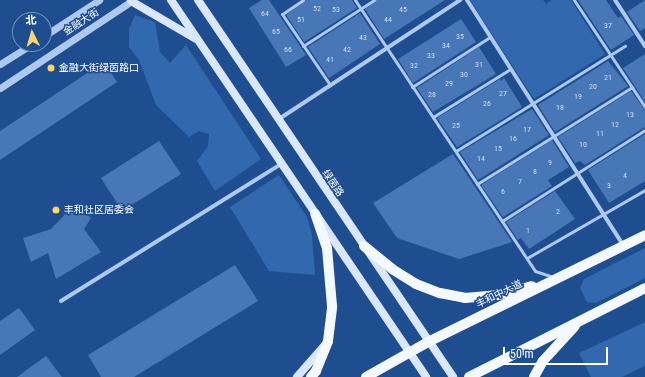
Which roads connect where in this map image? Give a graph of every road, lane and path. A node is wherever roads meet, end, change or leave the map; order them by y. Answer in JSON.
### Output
{"nodes":[{"id":1,"x":99,"y":0,"type":"edge"},
{"id":2,"x":171,"y":0,"type":"edge"},
{"id":3,"x":198,"y":0,"type":"edge"},
{"id":4,"x":303,"y":0,"type":"edge"},
{"id":5,"x":355,"y":0,"type":"edge"},
{"id":6,"x":374,"y":0,"type":"edge"},
{"id":7,"x":460,"y":0,"type":"edge"},
{"id":8,"x":467,"y":0,"type":"edge"},
{"id":9,"x":574,"y":0,"type":"edge"},
{"id":10,"x":615,"y":0,"type":"edge"},
{"id":11,"x":132,"y":1,"type":"edge"},
{"id":12,"x":360,"y":9,"type":"junction"},
{"id":13,"x":52,"y":31,"type":"edge"},
{"id":14,"x":490,"y":37,"type":"junction"},
{"id":15,"x":198,"y":40,"type":"junction"},
{"id":16,"x":303,"y":46,"type":"junction"},
{"id":17,"x":625,"y":46,"type":"dead end"},
{"id":18,"x":645,"y":46,"type":"edge"},
{"id":19,"x":386,"y":49,"type":"junction"},
{"id":20,"x":19,"y":52,"type":"edge"},
{"id":21,"x":611,"y":55,"type":"junction"},
{"id":22,"x":0,"y":64,"type":"edge"},
{"id":23,"x":510,"y":69,"type":"junction"},
{"id":24,"x":330,"y":85,"type":"junction"},
{"id":25,"x":632,"y":87,"type":"junction"},
{"id":26,"x":0,"y":88,"type":"edge"},
{"id":27,"x":412,"y":88,"type":"junction"},
{"id":28,"x":532,"y":103,"type":"junction"},
{"id":29,"x":645,"y":107,"type":"edge"},
{"id":30,"x":433,"y":117,"type":"junction"},
{"id":31,"x":278,"y":119,"type":"junction"},
{"id":32,"x":645,"y":130,"type":"edge"},
{"id":33,"x":554,"y":136,"type":"junction"},
{"id":34,"x":456,"y":151,"type":"junction"},
{"id":35,"x":281,"y":164,"type":"junction"},
{"id":36,"x":577,"y":173,"type":"junction"},
{"id":37,"x":477,"y":184,"type":"junction"},
{"id":38,"x":645,"y":190,"type":"edge"},
{"id":39,"x":315,"y":214,"type":"junction"},
{"id":40,"x":603,"y":214,"type":"junction"},
{"id":41,"x":502,"y":221,"type":"junction"},
{"id":42,"x":645,"y":235,"type":"edge"},
{"id":43,"x":364,"y":246,"type":"junction"},
{"id":44,"x":623,"y":246,"type":"junction"},
{"id":45,"x":527,"y":258,"type":"junction"},
{"id":46,"x":556,"y":279,"type":"junction"},
{"id":47,"x":645,"y":288,"type":"edge"},
{"id":48,"x":61,"y":301,"type":"dead end"},
{"id":49,"x":580,"y":321,"type":"junction"},
{"id":50,"x":328,"y":341,"type":"junction"},
{"id":51,"x":428,"y":342,"type":"junction"},
{"id":52,"x":409,"y":353,"type":"junction"},
{"id":53,"x":297,"y":377,"type":"edge"},
{"id":54,"x":311,"y":377,"type":"edge"},
{"id":55,"x":366,"y":377,"type":"edge"},
{"id":56,"x":426,"y":377,"type":"edge"},
{"id":57,"x":453,"y":377,"type":"edge"},
{"id":58,"x":470,"y":377,"type":"edge"},
{"id":59,"x":534,"y":377,"type":"edge"}],
"edges":[{"from":1,"to":13,"type":"street","name":"金融大街"},
{"from":2,"to":15,"type":"main road"},
{"from":3,"to":31,"type":"main road","name":"绿茵路"},
{"from":4,"to":16,"type":"lane"},
{"from":5,"to":12,"type":"lane"},
{"from":6,"to":12,"type":"lane"},
{"from":7,"to":19,"type":"street"},
{"from":8,"to":14,"type":"street"},
{"from":9,"to":21,"type":"lane"},
{"from":10,"to":18,"type":"street"},
{"from":11,"to":15,"type":"main road"},
{"from":11,"to":26,"type":"street","name":"金融大街"},
{"from":12,"to":16,"type":"lane"},
{"from":12,"to":19,"type":"lane"},
{"from":14,"to":23,"type":"street"},
{"from":14,"to":27,"type":"lane"},
{"from":15,"to":35,"type":"main road"},
{"from":16,"to":24,"type":"lane"},
{"from":17,"to":21,"type":"lane"},
{"from":19,"to":24,"type":"street"},
{"from":19,"to":27,"type":"lane"},
{"from":20,"to":22,"type":"street"},
{"from":21,"to":25,"type":"lane"},
{"from":21,"to":28,"type":"lane"},
{"from":23,"to":28,"type":"street"},
{"from":23,"to":30,"type":"lane"},
{"from":24,"to":31,"type":"street"},
{"from":25,"to":29,"type":"lane"},
{"from":25,"to":33,"type":"lane"},
{"from":27,"to":30,"type":"lane"},
{"from":28,"to":33,"type":"street"},
{"from":28,"to":34,"type":"lane"},
{"from":30,"to":34,"type":"lane"},
{"from":31,"to":43,"type":"main road","name":"绿茵路"},
{"from":32,"to":36,"type":"lane"},
{"from":33,"to":36,"type":"street"},
{"from":33,"to":37,"type":"lane"},
{"from":34,"to":37,"type":"lane"},
{"from":35,"to":39,"type":"main road"},
{"from":35,"to":48,"type":"street"},
{"from":36,"to":40,"type":"street"},
{"from":36,"to":41,"type":"lane"},
{"from":37,"to":41,"type":"lane"},
{"from":38,"to":40,"type":"lane"},
{"from":39,"to":50,"type":"main road"},
{"from":39,"to":52,"type":"main road"},
{"from":40,"to":44,"type":"street"},
{"from":40,"to":45,"type":"lane"},
{"from":41,"to":45,"type":"lane"},
{"from":42,"to":44,"type":"main road","name":"丰和中大道"},
{"from":43,"to":46,"type":"main road"},
{"from":43,"to":51,"type":"main road","name":"绿茵路"},
{"from":44,"to":46,"type":"main road","name":"丰和中大道"},
{"from":45,"to":46,"type":"lane"},
{"from":46,"to":51,"type":"main road","name":"丰和中大道"},
{"from":47,"to":49,"type":"main road"},
{"from":49,"to":58,"type":"main road"},
{"from":49,"to":59,"type":"main road"},
{"from":50,"to":53,"type":"main road"},
{"from":50,"to":54,"type":"main road"},
{"from":51,"to":52,"type":"main road","name":"丰和中大道"},
{"from":51,"to":57,"type":"main road","name":"绿茵路"},
{"from":52,"to":55,"type":"main road","name":"丰和中大道"},
{"from":52,"to":56,"type":"main road"}]}
